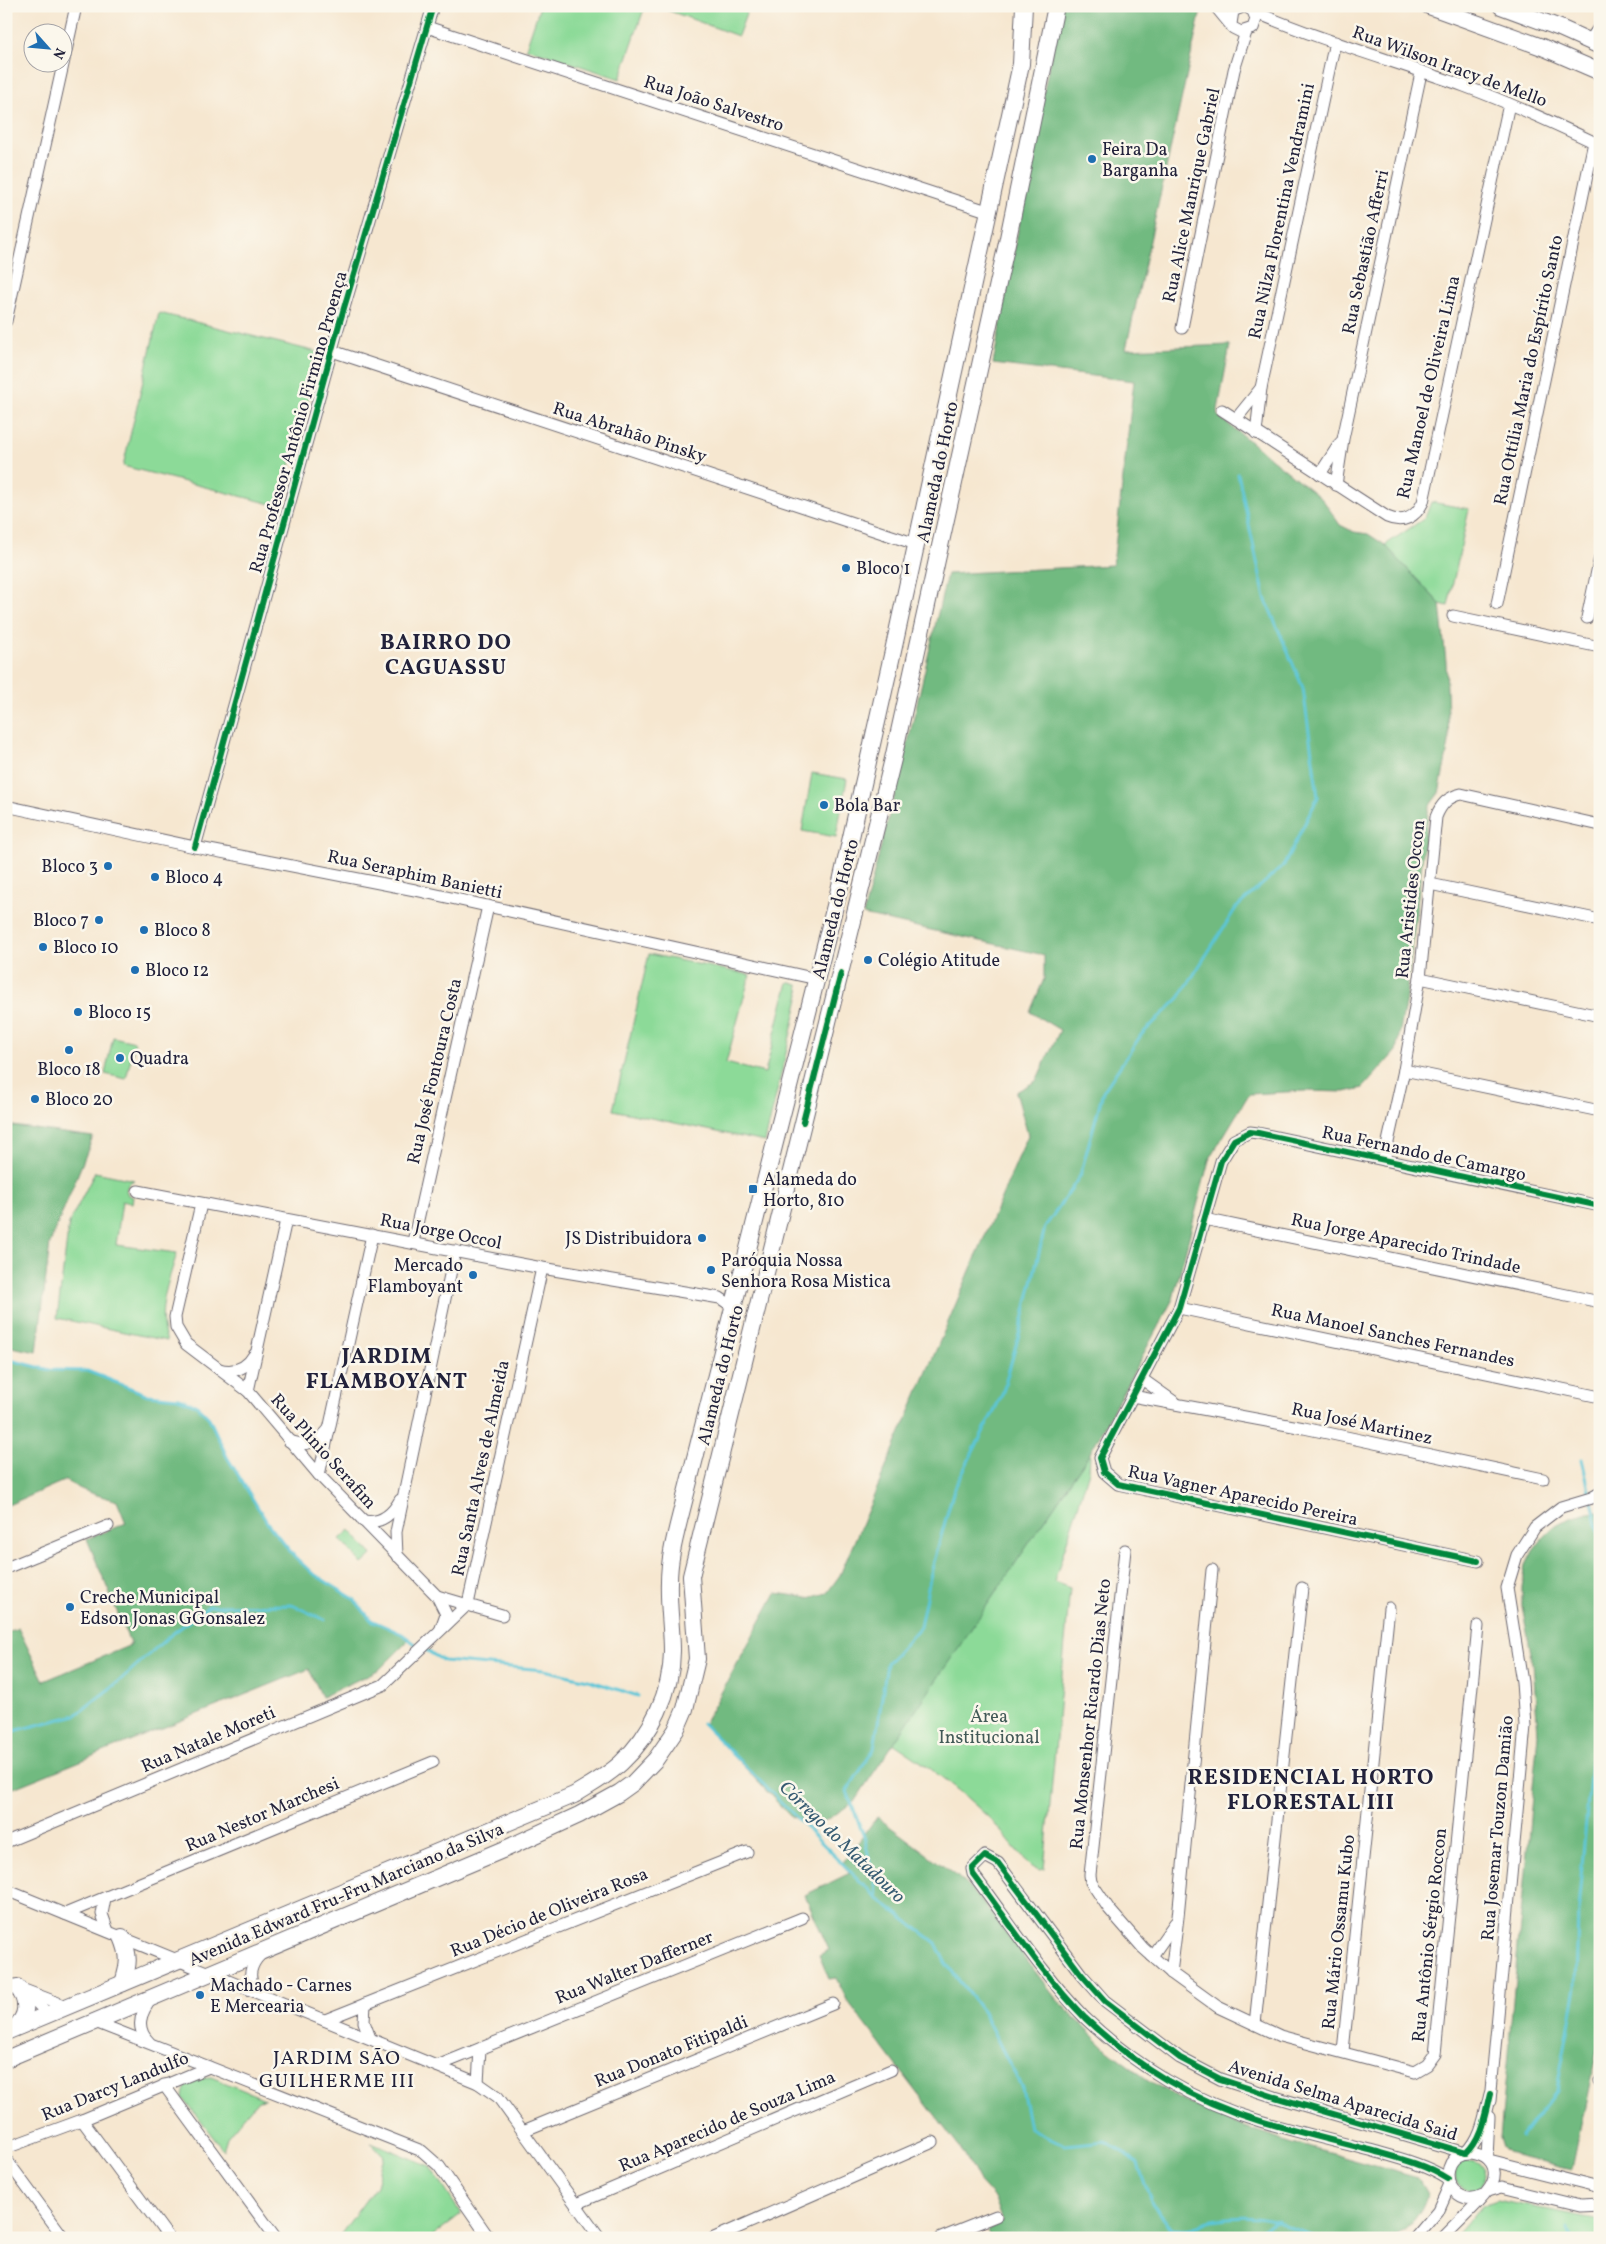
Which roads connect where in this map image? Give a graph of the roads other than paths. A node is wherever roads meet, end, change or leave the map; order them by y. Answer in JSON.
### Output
{"nodes":[{"id":1,"x":76,"y":6,"type":"edge"},
{"id":2,"x":433,"y":6,"type":"edge"},
{"id":3,"x":1024,"y":6,"type":"edge"},
{"id":4,"x":1056,"y":6,"type":"edge"},
{"id":5,"x":1215,"y":6,"type":"edge"},
{"id":6,"x":1241,"y":6,"type":"edge"},
{"id":7,"x":1429,"y":6,"type":"edge"},
{"id":8,"x":1501,"y":6,"type":"edge"},
{"id":9,"x":1248,"y":8,"type":"edge"},
{"id":10,"x":1256,"y":24,"type":"junction"},
{"id":11,"x":1286,"y":25,"type":"junction"},
{"id":12,"x":1600,"y":26,"type":"edge"},
{"id":13,"x":427,"y":27,"type":"junction"},
{"id":14,"x":1238,"y":29,"type":"junction"},
{"id":15,"x":1335,"y":42,"type":"junction"},
{"id":16,"x":1595,"y":44,"type":"edge"},
{"id":17,"x":1600,"y":72,"type":"edge"},
{"id":18,"x":1421,"y":73,"type":"junction"},
{"id":19,"x":1509,"y":104,"type":"junction"},
{"id":20,"x":1597,"y":144,"type":"edge"},
{"id":21,"x":990,"y":212,"type":"junction"},
{"id":22,"x":6,"y":321,"type":"edge"},
{"id":23,"x":1182,"y":328,"type":"dead end"},
{"id":24,"x":332,"y":351,"type":"junction"},
{"id":25,"x":1261,"y":388,"type":"junction"},
{"id":26,"x":1222,"y":410,"type":"dead end"},
{"id":27,"x":1236,"y":420,"type":"junction"},
{"id":28,"x":1256,"y":433,"type":"junction"},
{"id":29,"x":1343,"y":440,"type":"junction"},
{"id":30,"x":1320,"y":474,"type":"junction"},
{"id":31,"x":1336,"y":485,"type":"junction"},
{"id":32,"x":916,"y":544,"type":"junction"},
{"id":33,"x":1600,"y":557,"type":"edge"},
{"id":34,"x":1497,"y":604,"type":"dead end"},
{"id":35,"x":1453,"y":616,"type":"dead end"},
{"id":36,"x":1587,"y":618,"type":"dead end"},
{"id":37,"x":1600,"y":647,"type":"edge"},
{"id":38,"x":6,"y":806,"type":"edge"},
{"id":39,"x":1600,"y":825,"type":"edge"},
{"id":40,"x":195,"y":847,"type":"junction"},
{"id":41,"x":1430,"y":884,"type":"junction"},
{"id":42,"x":488,"y":906,"type":"junction"},
{"id":43,"x":1600,"y":920,"type":"edge"},
{"id":44,"x":1420,"y":978,"type":"junction"},
{"id":45,"x":817,"y":979,"type":"junction"},
{"id":46,"x":1600,"y":1016,"type":"edge"},
{"id":47,"x":825,"y":1030,"type":"junction"},
{"id":48,"x":1404,"y":1070,"type":"junction"},
{"id":49,"x":1600,"y":1111,"type":"edge"},
{"id":50,"x":1241,"y":1135,"type":"joint"},
{"id":51,"x":1384,"y":1160,"type":"junction"},
{"id":52,"x":138,"y":1191,"type":"dead end"},
{"id":53,"x":201,"y":1204,"type":"junction"},
{"id":54,"x":1600,"y":1206,"type":"edge"},
{"id":55,"x":1204,"y":1218,"type":"junction"},
{"id":56,"x":286,"y":1220,"type":"junction"},
{"id":57,"x":372,"y":1235,"type":"junction"},
{"id":58,"x":413,"y":1242,"type":"junction"},
{"id":59,"x":455,"y":1251,"type":"junction"},
{"id":60,"x":542,"y":1268,"type":"junction"},
{"id":61,"x":1600,"y":1302,"type":"edge"},
{"id":62,"x":1179,"y":1308,"type":"junction"},
{"id":63,"x":732,"y":1310,"type":"junction"},
{"id":64,"x":258,"y":1347,"type":"junction"},
{"id":65,"x":218,"y":1368,"type":"junction"},
{"id":66,"x":1142,"y":1379,"type":"junction"},
{"id":67,"x":248,"y":1391,"type":"junction"},
{"id":68,"x":1132,"y":1396,"type":"junction"},
{"id":69,"x":1600,"y":1396,"type":"edge"},
{"id":70,"x":1174,"y":1402,"type":"junction"},
{"id":71,"x":329,"y":1429,"type":"junction"},
{"id":72,"x":289,"y":1441,"type":"junction"},
{"id":73,"x":319,"y":1475,"type":"junction"},
{"id":74,"x":1543,"y":1479,"type":"dead end"},
{"id":75,"x":405,"y":1490,"type":"junction"},
{"id":76,"x":1600,"y":1493,"type":"edge"},
{"id":77,"x":363,"y":1521,"type":"junction"},
{"id":78,"x":108,"y":1526,"type":"dead end"},
{"id":79,"x":1125,"y":1550,"type":"dead end"},
{"id":80,"x":397,"y":1556,"type":"junction"},
{"id":81,"x":1478,"y":1561,"type":"dead end"},
{"id":82,"x":6,"y":1568,"type":"edge"},
{"id":83,"x":1212,"y":1570,"type":"dead end"},
{"id":84,"x":1302,"y":1588,"type":"dead end"},
{"id":85,"x":437,"y":1596,"type":"junction"},
{"id":86,"x":468,"y":1604,"type":"junction"},
{"id":87,"x":1389,"y":1608,"type":"dead end"},
{"id":88,"x":502,"y":1615,"type":"dead end"},
{"id":89,"x":1478,"y":1626,"type":"dead end"},
{"id":90,"x":436,"y":1635,"type":"junction"},
{"id":91,"x":653,"y":1722,"type":"joint"},
{"id":92,"x":676,"y":1730,"type":"joint"},
{"id":93,"x":433,"y":1762,"type":"dead end"},
{"id":94,"x":6,"y":1842,"type":"edge"},
{"id":95,"x":747,"y":1852,"type":"dead end"},
{"id":96,"x":6,"y":1890,"type":"edge"},
{"id":97,"x":105,"y":1898,"type":"junction"},
{"id":98,"x":65,"y":1914,"type":"junction"},
{"id":99,"x":1178,"y":1917,"type":"junction"},
{"id":100,"x":802,"y":1918,"type":"dead end"},
{"id":101,"x":115,"y":1934,"type":"junction"},
{"id":102,"x":264,"y":1951,"type":"junction"},
{"id":103,"x":1152,"y":1956,"type":"junction"},
{"id":104,"x":179,"y":1960,"type":"junction"},
{"id":105,"x":210,"y":1973,"type":"junction"},
{"id":106,"x":1170,"y":1973,"type":"junction"},
{"id":107,"x":123,"y":1983,"type":"junction"},
{"id":108,"x":16,"y":1987,"type":"edge"},
{"id":109,"x":254,"y":1990,"type":"junction"},
{"id":110,"x":153,"y":1997,"type":"junction"},
{"id":111,"x":365,"y":2004,"type":"junction"},
{"id":112,"x":832,"y":2004,"type":"dead end"},
{"id":113,"x":66,"y":2006,"type":"junction"},
{"id":114,"x":48,"y":2014,"type":"junction"},
{"id":115,"x":325,"y":2020,"type":"junction"},
{"id":116,"x":95,"y":2022,"type":"junction"},
{"id":117,"x":1255,"y":2024,"type":"junction"},
{"id":118,"x":8,"y":2031,"type":"edge"},
{"id":119,"x":73,"y":2032,"type":"junction"},
{"id":120,"x":370,"y":2038,"type":"junction"},
{"id":121,"x":150,"y":2042,"type":"junction"},
{"id":122,"x":480,"y":2049,"type":"junction"},
{"id":123,"x":1343,"y":2051,"type":"junction"},
{"id":124,"x":6,"y":2059,"type":"edge"},
{"id":125,"x":437,"y":2066,"type":"junction"},
{"id":126,"x":209,"y":2067,"type":"junction"},
{"id":127,"x":891,"y":2070,"type":"dead end"},
{"id":128,"x":478,"y":2083,"type":"junction"},
{"id":129,"x":164,"y":2085,"type":"junction"},
{"id":130,"x":1490,"y":2094,"type":"junction"},
{"id":131,"x":82,"y":2120,"type":"junction"},
{"id":132,"x":523,"y":2131,"type":"junction"},
{"id":133,"x":933,"y":2142,"type":"dead end"},
{"id":134,"x":1440,"y":2145,"type":"junction"},
{"id":135,"x":6,"y":2148,"type":"edge"},
{"id":136,"x":1466,"y":2153,"type":"junction"},
{"id":137,"x":6,"y":2159,"type":"edge"},
{"id":138,"x":1488,"y":2159,"type":"junction"},
{"id":139,"x":1450,"y":2165,"type":"junction"},
{"id":140,"x":1449,"y":2182,"type":"junction"},
{"id":141,"x":1600,"y":2188,"type":"edge"},
{"id":142,"x":1486,"y":2193,"type":"junction"},
{"id":143,"x":576,"y":2204,"type":"junction"},
{"id":144,"x":1600,"y":2205,"type":"edge"},
{"id":145,"x":996,"y":2216,"type":"dead end"},
{"id":146,"x":64,"y":2238,"type":"edge"},
{"id":147,"x":169,"y":2238,"type":"edge"},
{"id":148,"x":276,"y":2238,"type":"edge"},
{"id":149,"x":489,"y":2238,"type":"edge"},
{"id":150,"x":600,"y":2238,"type":"edge"},
{"id":151,"x":714,"y":2238,"type":"edge"},
{"id":152,"x":941,"y":2238,"type":"edge"},
{"id":153,"x":1415,"y":2238,"type":"edge"},
{"id":154,"x":1443,"y":2238,"type":"edge"}],
"edges":[{"from":1,"to":22,"type":"street"},
{"from":2,"to":13,"type":"street","name":"Rua Professor Antônio Firmino Proença"},
{"from":3,"to":21,"type":"main road","name":"Alameda do Horto"},
{"from":4,"to":47,"type":"main road","name":"Alameda do Horto"},
{"from":5,"to":14,"type":"street"},
{"from":6,"to":9,"type":"street"},
{"from":6,"to":14,"type":"street"},
{"from":7,"to":17,"type":"main road"},
{"from":8,"to":16,"type":"main road"},
{"from":9,"to":10,"type":"street"},
{"from":9,"to":11,"type":"street","name":"Rua Wilson Iracy de Mello"},
{"from":10,"to":11,"type":"street","name":"Rua Wilson Iracy de Mello"},
{"from":10,"to":14,"type":"street"},
{"from":11,"to":15,"type":"street","name":"Rua Wilson Iracy de Mello"},
{"from":12,"to":16,"type":"street"},
{"from":13,"to":21,"type":"street","name":"Rua João Salvestro"},
{"from":13,"to":24,"type":"street","name":"Rua Professor Antônio Firmino Proença"},
{"from":14,"to":23,"type":"street","name":"Rua Alice Manrique Gabriel"},
{"from":15,"to":18,"type":"street","name":"Rua Wilson Iracy de Mello"},
{"from":15,"to":25,"type":"street","name":"Rua Nilza Florentina Vendramini"},
{"from":18,"to":19,"type":"street","name":"Rua Wilson Iracy de Mello"},
{"from":18,"to":29,"type":"street","name":"Rua Sebastião Afferri"},
{"from":19,"to":20,"type":"street","name":"Rua Wilson Iracy de Mello"},
{"from":19,"to":31,"type":"street","name":"Rua Manoel de Oliveira Lima"},
{"from":20,"to":34,"type":"street","name":"Rua Ottília Maria do Espírito Santo"},
{"from":21,"to":32,"type":"main road","name":"Alameda do Horto"},
{"from":24,"to":32,"type":"street","name":"Rua Abrahão Pinsky"},
{"from":24,"to":40,"type":"street","name":"Rua Professor Antônio Firmino Proença"},
{"from":25,"to":27,"type":"street","name":"Rua Nilza Florentina Vendramini"},
{"from":25,"to":28,"type":"street","name":"Rua Nilza Florentina Vendramini"},
{"from":26,"to":27,"type":"street","name":"Rua Manoel de Oliveira Lima"},
{"from":27,"to":28,"type":"street","name":"Rua Manoel de Oliveira Lima"},
{"from":28,"to":30,"type":"street","name":"Rua Manoel de Oliveira Lima"},
{"from":29,"to":30,"type":"street","name":"Rua Sebastião Afferri"},
{"from":29,"to":31,"type":"street","name":"Rua Sebastião Afferri"},
{"from":30,"to":31,"type":"street","name":"Rua Manoel de Oliveira Lima"},
{"from":32,"to":45,"type":"main road","name":"Alameda do Horto"},
{"from":33,"to":36,"type":"street"},
{"from":35,"to":37,"type":"street"},
{"from":38,"to":40,"type":"street","name":"Rua Seraphim Banietti"},
{"from":39,"to":41,"type":"street","name":"Rua Aristides Occon"},
{"from":40,"to":42,"type":"street","name":"Rua Seraphim Banietti"},
{"from":41,"to":43,"type":"street"},
{"from":41,"to":44,"type":"street","name":"Rua Aristides Occon"},
{"from":42,"to":45,"type":"street","name":"Rua Seraphim Banietti"},
{"from":42,"to":58,"type":"street","name":"Rua José Fontoura Costa"},
{"from":44,"to":46,"type":"street"},
{"from":44,"to":48,"type":"street","name":"Rua Aristides Occon"},
{"from":45,"to":47,"type":"main road"},
{"from":45,"to":63,"type":"main road","name":"Alameda do Horto"},
{"from":47,"to":92,"type":"main road","name":"Alameda do Horto"},
{"from":48,"to":49,"type":"street"},
{"from":48,"to":51,"type":"street","name":"Rua Aristides Occon"},
{"from":50,"to":51,"type":"street","name":"Rua Fernando de Camargo"},
{"from":50,"to":55,"type":"street","name":"Rua Vagner Aparecido Pereira"},
{"from":51,"to":54,"type":"street","name":"Rua Fernando de Camargo"},
{"from":52,"to":53,"type":"street","name":"Rua Jorge Occol"},
{"from":53,"to":56,"type":"street","name":"Rua Jorge Occol"},
{"from":53,"to":65,"type":"street","name":"Rua Plinio Serafim"},
{"from":55,"to":61,"type":"street","name":"Rua Jorge Aparecido Trindade"},
{"from":55,"to":62,"type":"street","name":"Rua Vagner Aparecido Pereira"},
{"from":56,"to":57,"type":"street","name":"Rua Jorge Occol"},
{"from":56,"to":64,"type":"street"},
{"from":57,"to":58,"type":"street","name":"Rua Jorge Occol"},
{"from":57,"to":71,"type":"street"},
{"from":58,"to":59,"type":"street","name":"Rua Jorge Occol"},
{"from":59,"to":60,"type":"street","name":"Rua Jorge Occol"},
{"from":59,"to":75,"type":"street"},
{"from":60,"to":63,"type":"street","name":"Rua Jorge Occol"},
{"from":60,"to":86,"type":"street","name":"Rua Santa Alves de Almeida"},
{"from":62,"to":66,"type":"street","name":"Rua Vagner Aparecido Pereira"},
{"from":62,"to":69,"type":"street","name":"Rua Manoel Sanches Fernandes"},
{"from":63,"to":91,"type":"main road","name":"Alameda do Horto"},
{"from":64,"to":65,"type":"street"},
{"from":64,"to":67,"type":"street"},
{"from":65,"to":67,"type":"street","name":"Rua Plinio Serafim"},
{"from":66,"to":68,"type":"street","name":"Rua Vagner Aparecido Pereira"},
{"from":66,"to":70,"type":"street","name":"Rua José Martinez"},
{"from":67,"to":72,"type":"street","name":"Rua Plinio Serafim"},
{"from":68,"to":70,"type":"street","name":"Rua José Martinez"},
{"from":68,"to":81,"type":"street","name":"Rua Vagner Aparecido Pereira"},
{"from":70,"to":74,"type":"street","name":"Rua José Martinez"},
{"from":71,"to":72,"type":"street"},
{"from":71,"to":73,"type":"street"},
{"from":72,"to":73,"type":"street","name":"Rua Plinio Serafim"},
{"from":73,"to":77,"type":"street","name":"Rua Plinio Serafim"},
{"from":75,"to":77,"type":"street"},
{"from":75,"to":80,"type":"street"},
{"from":76,"to":130,"type":"street","name":"Rua Josemar Touzon Damião"},
{"from":77,"to":80,"type":"street","name":"Rua Plinio Serafim"},
{"from":78,"to":82,"type":"street"},
{"from":79,"to":103,"type":"street","name":"Rua Monsenhor Ricardo Dias Neto"},
{"from":80,"to":85,"type":"street","name":"Rua Plinio Serafim"},
{"from":83,"to":99,"type":"street"},
{"from":84,"to":117,"type":"street"},
{"from":85,"to":86,"type":"street"},
{"from":85,"to":90,"type":"street","name":"Rua Plinio Serafim"},
{"from":86,"to":88,"type":"street"},
{"from":86,"to":90,"type":"street"},
{"from":87,"to":123,"type":"street","name":"Rua Mário Ossamu Kubo"},
{"from":89,"to":123,"type":"street","name":"Rua Antônio Sérgio Roccon"},
{"from":90,"to":94,"type":"street","name":"Rua Natale Moreti"},
{"from":91,"to":104,"type":"main road","name":"Avenida Edward Fru-Fru Marciano da Silva"},
{"from":92,"to":102,"type":"main road","name":"Avenida Edward Fru-Fru Marciano da Silva"},
{"from":93,"to":97,"type":"street","name":"Rua Nestor Marchesi"},
{"from":95,"to":111,"type":"street","name":"Rua Décio de Oliveira Rosa"},
{"from":96,"to":98,"type":"street"},
{"from":97,"to":98,"type":"street","name":"Rua Nestor Marchesi"},
{"from":97,"to":101,"type":"street"},
{"from":98,"to":101,"type":"street"},
{"from":99,"to":103,"type":"street"},
{"from":99,"to":106,"type":"street"},
{"from":100,"to":122,"type":"street","name":"Rua Walter Dafferner"},
{"from":101,"to":104,"type":"street"},
{"from":101,"to":107,"type":"main road"},
{"from":102,"to":105,"type":"main road","name":"Avenida Edward Fru-Fru Marciano da Silva"},
{"from":102,"to":109,"type":"street"},
{"from":103,"to":106,"type":"street"},
{"from":104,"to":105,"type":"street"},
{"from":104,"to":107,"type":"main road","name":"Avenida Edward Fru-Fru Marciano da Silva"},
{"from":105,"to":109,"type":"street"},
{"from":105,"to":110,"type":"main road","name":"Avenida Edward Fru-Fru Marciano da Silva"},
{"from":106,"to":117,"type":"street"},
{"from":107,"to":113,"type":"main road","name":"Avenida Edward Fru-Fru Marciano da Silva"},
{"from":108,"to":113,"type":"street"},
{"from":108,"to":114,"type":"street"},
{"from":108,"to":118,"type":"main road"},
{"from":109,"to":115,"type":"street"},
{"from":110,"to":116,"type":"main road","name":"Avenida Edward Fru-Fru Marciano da Silva"},
{"from":110,"to":121,"type":"street"},
{"from":111,"to":115,"type":"street","name":"Rua Décio de Oliveira Rosa"},
{"from":111,"to":120,"type":"street"},
{"from":112,"to":132,"type":"street","name":"Rua Donato Fitipaldi"},
{"from":113,"to":114,"type":"main road","name":"Avenida Edward Fru-Fru Marciano da Silva"},
{"from":113,"to":119,"type":"main road"},
{"from":114,"to":118,"type":"main road","name":"Avenida Edward Fru-Fru Marciano da Silva"},
{"from":114,"to":119,"type":"main road"},
{"from":115,"to":120,"type":"street"},
{"from":116,"to":119,"type":"main road","name":"Avenida Edward Fru-Fru Marciano da Silva"},
{"from":116,"to":121,"type":"street"},
{"from":117,"to":123,"type":"street"},
{"from":119,"to":124,"type":"main road","name":"Avenida Edward Fru-Fru Marciano da Silva"},
{"from":120,"to":125,"type":"street"},
{"from":121,"to":126,"type":"street"},
{"from":122,"to":125,"type":"street","name":"Rua Walter Dafferner"},
{"from":122,"to":128,"type":"street"},
{"from":125,"to":128,"type":"street"},
{"from":126,"to":129,"type":"street","name":"Rua Darcy Landulfo"},
{"from":126,"to":149,"type":"street"},
{"from":127,"to":143,"type":"street","name":"Rua Aparecido de Souza Lima"},
{"from":128,"to":132,"type":"street"},
{"from":129,"to":131,"type":"street","name":"Rua Darcy Landulfo"},
{"from":129,"to":148,"type":"street"},
{"from":130,"to":136,"type":"street","name":"Rua Josemar Touzon Damião"},
{"from":130,"to":138,"type":"street","name":"Rua Josemar Touzon Damião"},
{"from":131,"to":135,"type":"street","name":"Rua Darcy Landulfo"},
{"from":131,"to":147,"type":"street"},
{"from":132,"to":143,"type":"street"},
{"from":133,"to":151,"type":"street"},
{"from":134,"to":136,"type":"street","name":"Avenida Selma Aparecida Said"},
{"from":134,"to":139,"type":"street","name":"Avenida Selma Aparecida Said"},
{"from":134,"to":140,"type":"street","name":"Avenida Selma Aparecida Said"},
{"from":136,"to":138,"type":"street"},
{"from":136,"to":139,"type":"street"},
{"from":137,"to":146,"type":"street"},
{"from":138,"to":141,"type":"street"},
{"from":138,"to":142,"type":"street"},
{"from":139,"to":140,"type":"street"},
{"from":140,"to":142,"type":"street"},
{"from":140,"to":153,"type":"street"},
{"from":142,"to":144,"type":"street"},
{"from":142,"to":154,"type":"street"},
{"from":143,"to":150,"type":"street"},
{"from":145,"to":152,"type":"street"}]}
